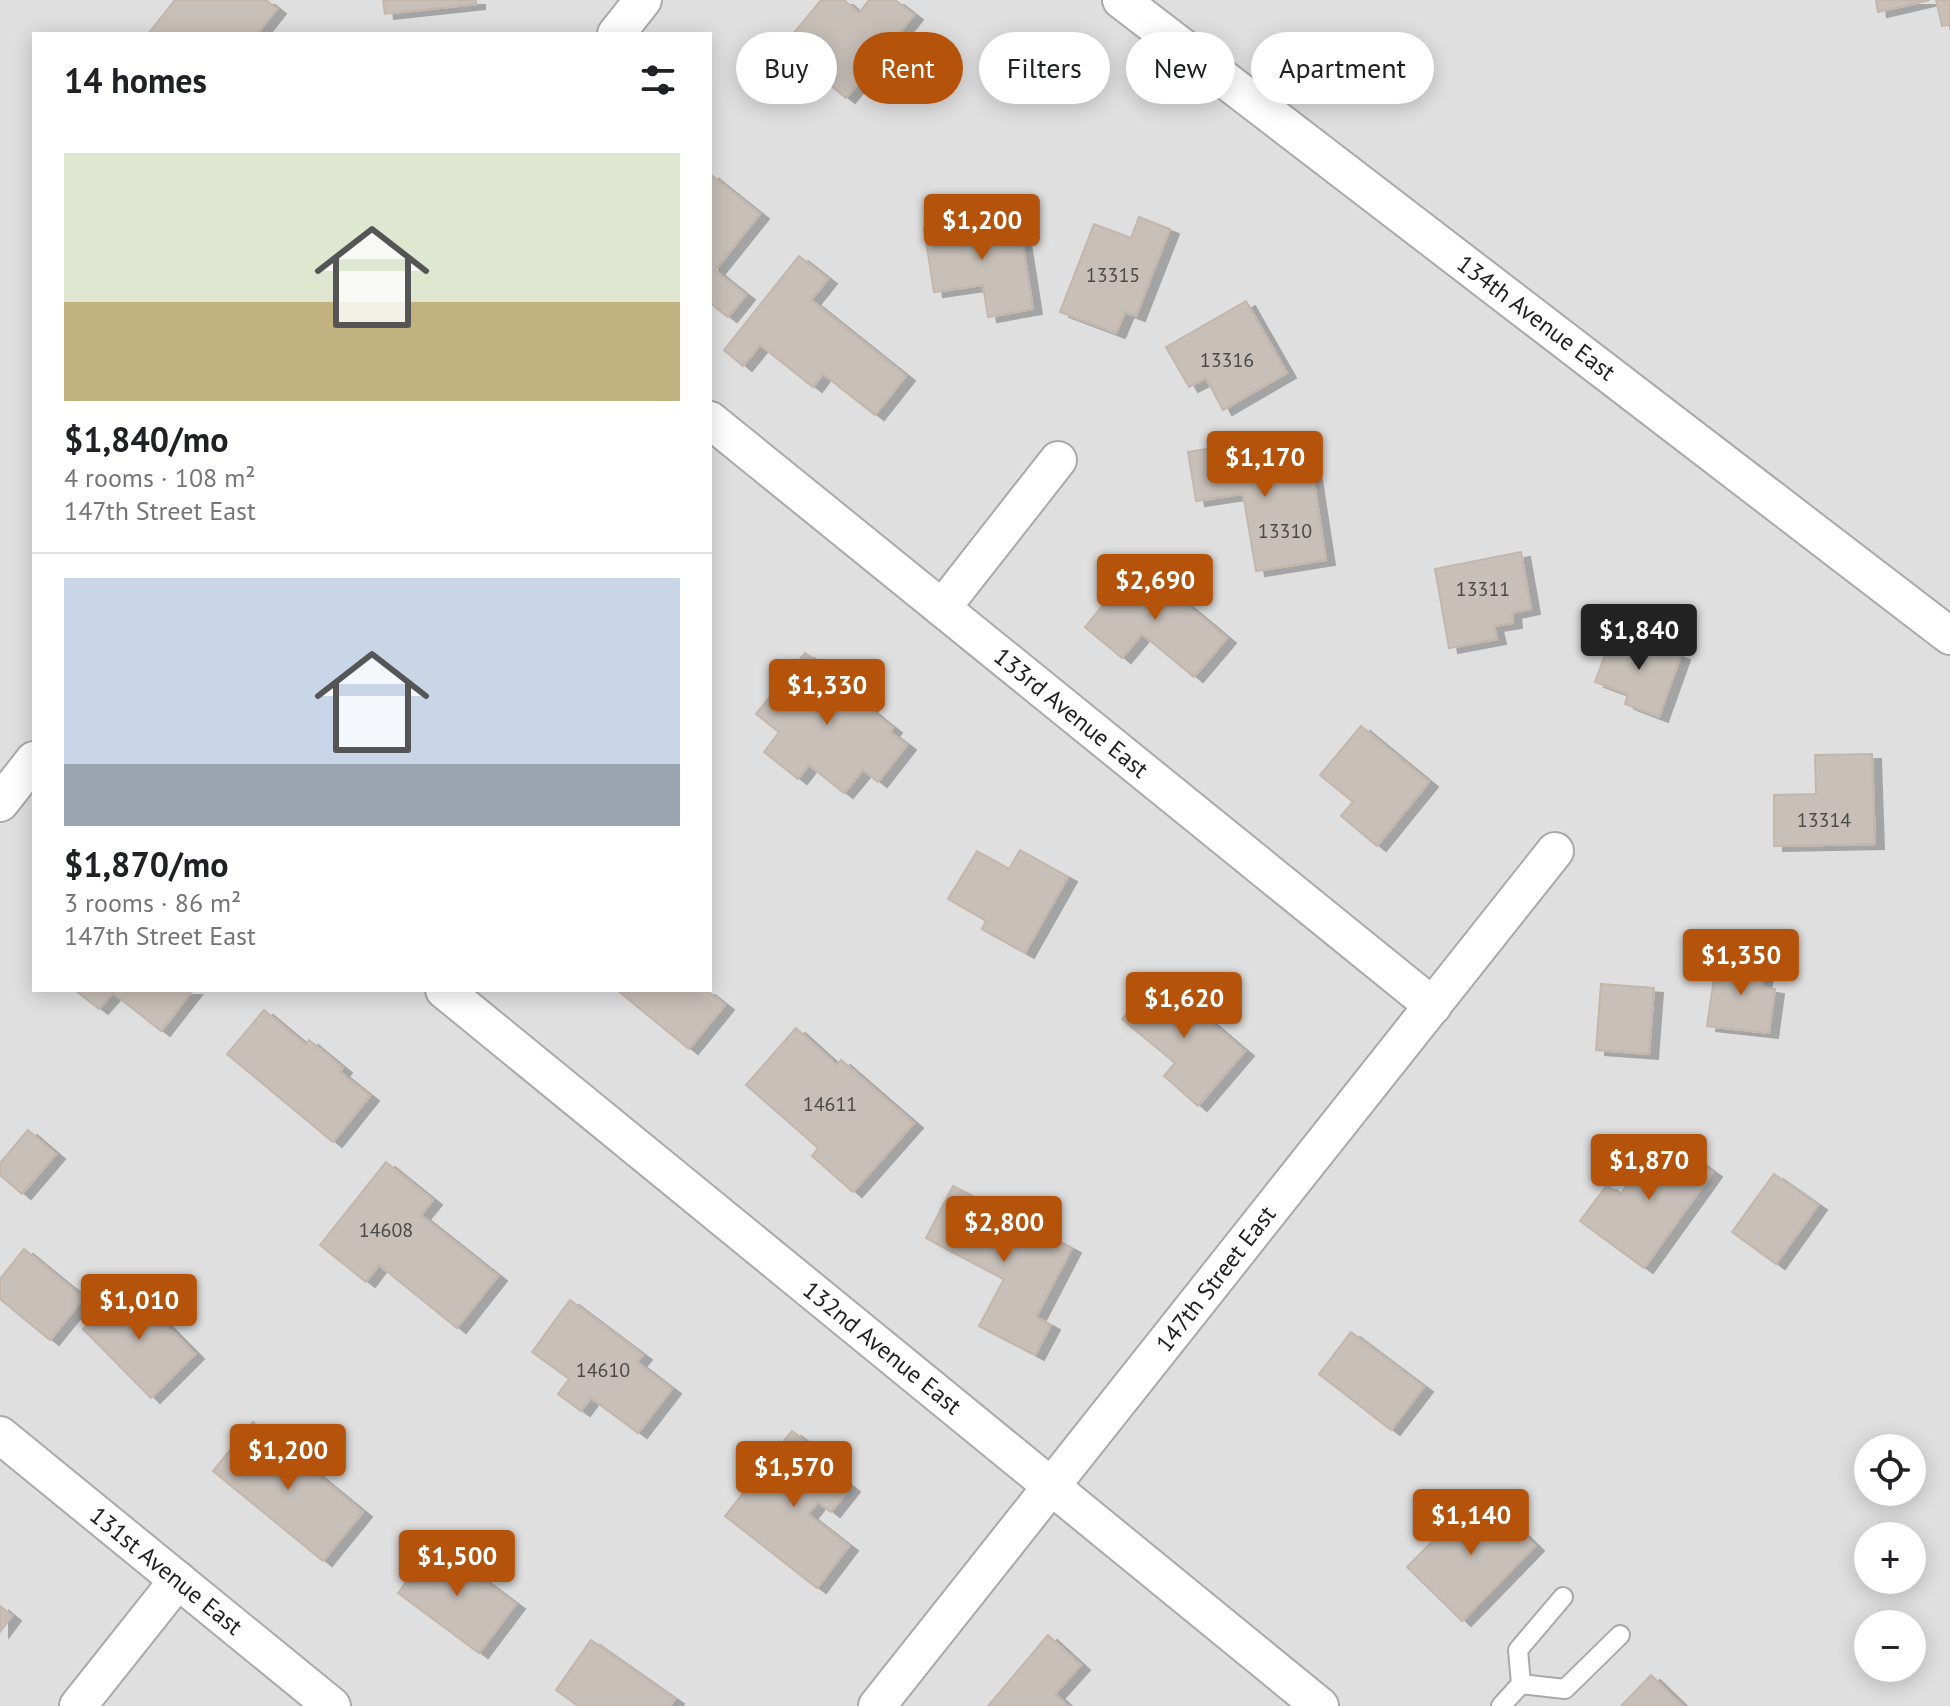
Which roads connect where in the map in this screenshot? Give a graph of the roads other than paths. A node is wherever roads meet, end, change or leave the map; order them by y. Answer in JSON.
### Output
{"nodes":[{"id":1,"x":643,"y":0,"type":"edge"},
{"id":2,"x":1121,"y":0,"type":"edge"},
{"id":3,"x":618,"y":32,"type":"edge"},
{"id":4,"x":712,"y":422,"type":"edge"},
{"id":5,"x":1058,"y":460,"type":"dead end"},
{"id":6,"x":942,"y":608,"type":"junction"},
{"id":7,"x":1950,"y":636,"type":"edge"},
{"id":8,"x":32,"y":763,"type":"edge"},
{"id":9,"x":0,"y":803,"type":"edge"},
{"id":10,"x":1555,"y":851,"type":"dead end"},
{"id":11,"x":446,"y":992,"type":"edge"},
{"id":12,"x":1433,"y":1006,"type":"junction"},
{"id":13,"x":0,"y":1435,"type":"edge"},
{"id":14,"x":1051,"y":1487,"type":"junction"},
{"id":15,"x":178,"y":1580,"type":"junction"},
{"id":16,"x":1563,"y":1597,"type":"dead end"},
{"id":17,"x":1620,"y":1635,"type":"dead end"},
{"id":18,"x":1521,"y":1684,"type":"junction"},
{"id":19,"x":78,"y":1706,"type":"edge"},
{"id":20,"x":332,"y":1706,"type":"edge"},
{"id":21,"x":877,"y":1706,"type":"edge"},
{"id":22,"x":1320,"y":1706,"type":"edge"},
{"id":23,"x":1501,"y":1706,"type":"edge"}],
"edges":[{"from":1,"to":3,"type":"street"},
{"from":2,"to":7,"type":"street","name":"134th Avenue East"},
{"from":4,"to":6,"type":"street","name":"133rd Avenue East"},
{"from":5,"to":6,"type":"street"},
{"from":6,"to":12,"type":"street","name":"133rd Avenue East"},
{"from":8,"to":9,"type":"street"},
{"from":10,"to":12,"type":"street","name":"147th Street East"},
{"from":11,"to":14,"type":"street","name":"132nd Avenue East"},
{"from":12,"to":14,"type":"street","name":"147th Street East"},
{"from":13,"to":15,"type":"street","name":"131st Avenue East"},
{"from":14,"to":21,"type":"street","name":"147th Street East"},
{"from":14,"to":22,"type":"street","name":"132nd Avenue East"},
{"from":15,"to":19,"type":"street"},
{"from":15,"to":20,"type":"street","name":"131st Avenue East"},
{"from":16,"to":18,"type":"lane"},
{"from":17,"to":18,"type":"lane"},
{"from":18,"to":23,"type":"lane"}]}
